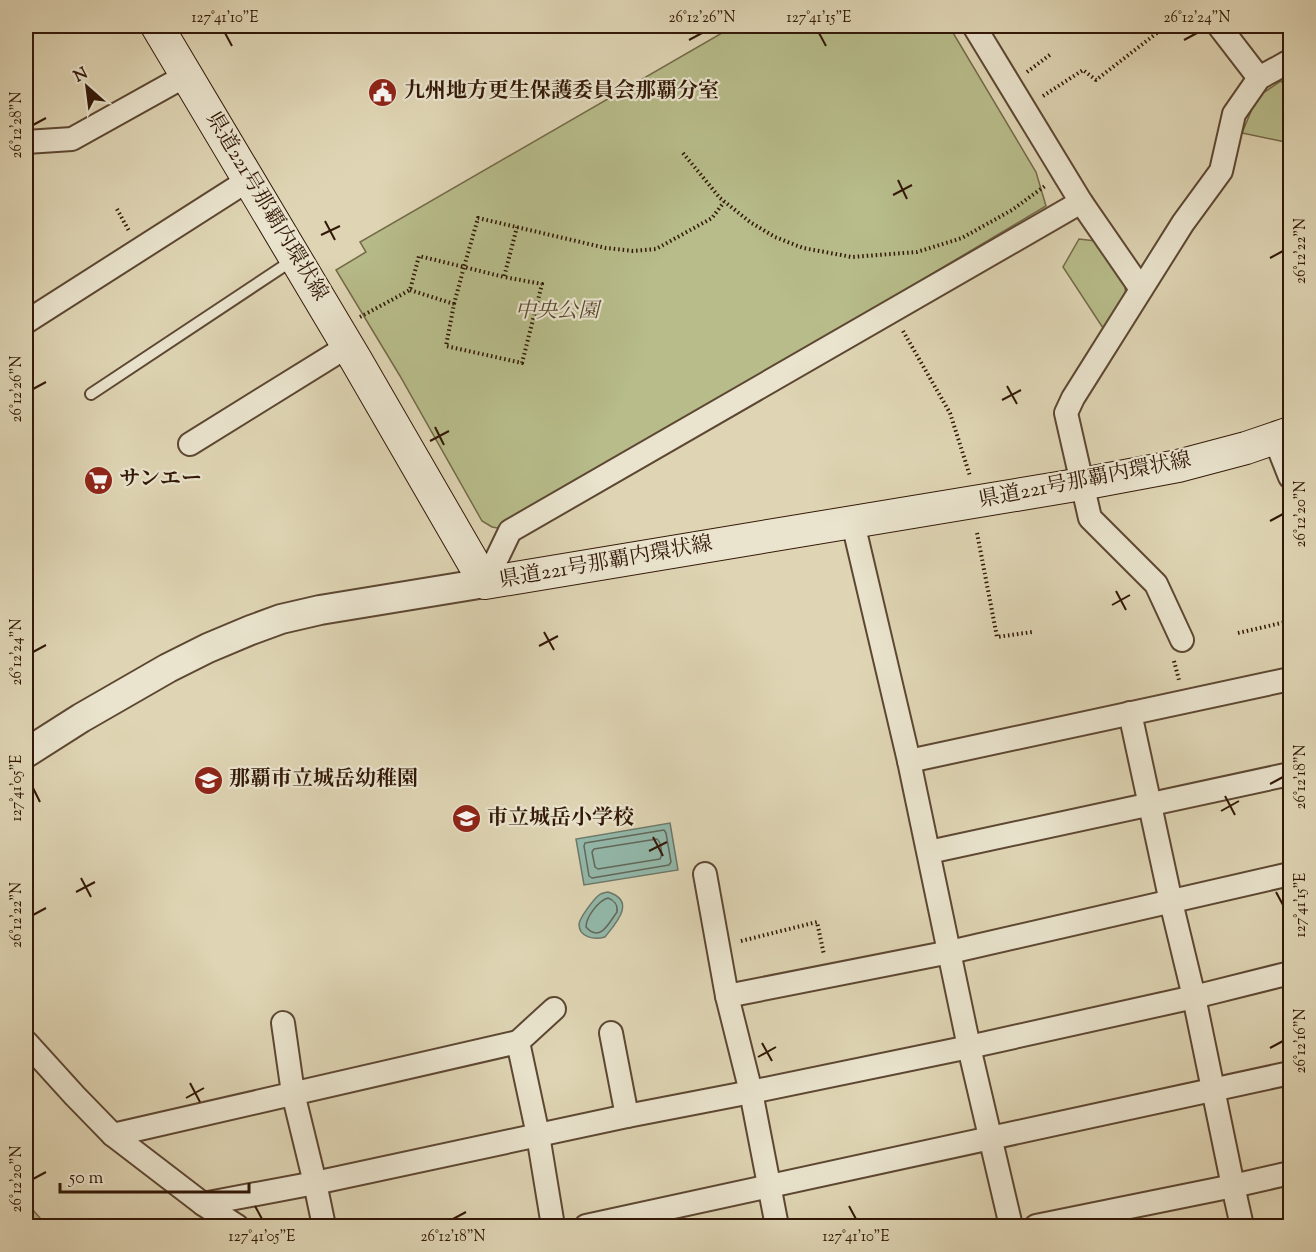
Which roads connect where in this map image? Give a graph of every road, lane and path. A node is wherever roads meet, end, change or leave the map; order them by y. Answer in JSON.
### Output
{"nodes":[{"id":1,"x":157,"y":26,"type":"edge"},
{"id":2,"x":974,"y":26,"type":"edge"},
{"id":3,"x":1166,"y":26,"type":"edge"},
{"id":4,"x":1219,"y":26,"type":"edge"},
{"id":5,"x":1290,"y":61,"type":"edge"},
{"id":6,"x":187,"y":75,"type":"junction"},
{"id":7,"x":1259,"y":78,"type":"junction"},
{"id":8,"x":1018,"y":100,"type":"junction"},
{"id":9,"x":26,"y":142,"type":"edge"},
{"id":10,"x":683,"y":153,"type":"dead end"},
{"id":11,"x":1062,"y":173,"type":"junction"},
{"id":12,"x":250,"y":179,"type":"junction"},
{"id":13,"x":724,"y":202,"type":"junction"},
{"id":14,"x":1081,"y":202,"type":"junction"},
{"id":15,"x":517,"y":227,"type":"junction"},
{"id":16,"x":296,"y":258,"type":"junction"},
{"id":17,"x":464,"y":267,"type":"junction"},
{"id":18,"x":504,"y":276,"type":"junction"},
{"id":19,"x":1141,"y":288,"type":"junction"},
{"id":20,"x":410,"y":290,"type":"junction"},
{"id":21,"x":454,"y":304,"type":"junction"},
{"id":22,"x":891,"y":312,"type":"junction"},
{"id":23,"x":26,"y":322,"type":"edge"},
{"id":24,"x":354,"y":332,"type":"junction"},
{"id":25,"x":91,"y":394,"type":"dead end"},
{"id":26,"x":1283,"y":436,"type":"edge"},
{"id":27,"x":189,"y":444,"type":"dead end"},
{"id":28,"x":1290,"y":477,"type":"edge"},
{"id":29,"x":971,"y":480,"type":"dead end"},
{"id":30,"x":1082,"y":484,"type":"junction"},
{"id":31,"x":853,"y":523,"type":"junction"},
{"id":32,"x":976,"y":533,"type":"dead end"},
{"id":33,"x":485,"y":583,"type":"junction"},
{"id":34,"x":1290,"y":621,"type":"edge"},
{"id":35,"x":1032,"y":632,"type":"dead end"},
{"id":36,"x":1238,"y":633,"type":"dead end"},
{"id":37,"x":1182,"y":640,"type":"joint"},
{"id":38,"x":1290,"y":679,"type":"edge"},
{"id":39,"x":1184,"y":701,"type":"junction"},
{"id":40,"x":1130,"y":713,"type":"junction"},
{"id":41,"x":28,"y":746,"type":"edge"},
{"id":42,"x":909,"y":761,"type":"junction"},
{"id":43,"x":1290,"y":774,"type":"edge"},
{"id":44,"x":1151,"y":805,"type":"junction"},
{"id":45,"x":929,"y":852,"type":"junction"},
{"id":46,"x":705,"y":874,"type":"dead end"},
{"id":47,"x":1290,"y":874,"type":"edge"},
{"id":48,"x":1172,"y":902,"type":"junction"},
{"id":49,"x":718,"y":947,"type":"junction"},
{"id":50,"x":950,"y":952,"type":"junction"},
{"id":51,"x":1290,"y":973,"type":"edge"},
{"id":52,"x":829,"y":976,"type":"junction"},
{"id":53,"x":727,"y":996,"type":"junction"},
{"id":54,"x":1194,"y":997,"type":"junction"},
{"id":55,"x":554,"y":1009,"type":"dead end"},
{"id":56,"x":283,"y":1023,"type":"dead end"},
{"id":57,"x":611,"y":1033,"type":"dead end"},
{"id":58,"x":26,"y":1042,"type":"edge"},
{"id":59,"x":518,"y":1042,"type":"junction"},
{"id":60,"x":969,"y":1047,"type":"junction"},
{"id":61,"x":1290,"y":1073,"type":"edge"},
{"id":62,"x":1213,"y":1089,"type":"junction"},
{"id":63,"x":751,"y":1092,"type":"junction"},
{"id":64,"x":293,"y":1093,"type":"junction"},
{"id":65,"x":627,"y":1116,"type":"junction"},
{"id":66,"x":113,"y":1135,"type":"junction"},
{"id":67,"x":538,"y":1135,"type":"junction"},
{"id":68,"x":992,"y":1138,"type":"junction"},
{"id":69,"x":1290,"y":1173,"type":"edge"},
{"id":70,"x":315,"y":1184,"type":"junction"},
{"id":71,"x":1233,"y":1186,"type":"junction"},
{"id":72,"x":769,"y":1187,"type":"junction"},
{"id":73,"x":202,"y":1204,"type":"junction"},
{"id":74,"x":237,"y":1227,"type":"edge"},
{"id":75,"x":324,"y":1227,"type":"edge"},
{"id":76,"x":553,"y":1227,"type":"edge"},
{"id":77,"x":585,"y":1227,"type":"edge"},
{"id":78,"x":777,"y":1227,"type":"edge"},
{"id":79,"x":1011,"y":1227,"type":"edge"},
{"id":80,"x":1036,"y":1227,"type":"edge"},
{"id":81,"x":1242,"y":1227,"type":"edge"}],
"edges":[{"from":1,"to":6,"type":"main road","name":"県道221号那覇内環状線"},
{"from":2,"to":8,"type":"street"},
{"from":3,"to":8,"type":"path"},
{"from":4,"to":7,"type":"street"},
{"from":5,"to":7,"type":"street"},
{"from":6,"to":9,"type":"street"},
{"from":6,"to":12,"type":"main road","name":"県道221号那覇内環状線"},
{"from":7,"to":19,"type":"street"},
{"from":8,"to":11,"type":"street"},
{"from":10,"to":13,"type":"path"},
{"from":11,"to":13,"type":"path"},
{"from":11,"to":14,"type":"street"},
{"from":12,"to":16,"type":"main road","name":"県道221号那覇内環状線"},
{"from":12,"to":23,"type":"street"},
{"from":13,"to":15,"type":"path"},
{"from":14,"to":19,"type":"street"},
{"from":14,"to":22,"type":"street"},
{"from":15,"to":17,"type":"path"},
{"from":15,"to":18,"type":"path"},
{"from":16,"to":24,"type":"main road","name":"県道221号那覇内環状線"},
{"from":16,"to":25,"type":"lane"},
{"from":17,"to":18,"type":"path"},
{"from":17,"to":20,"type":"path"},
{"from":17,"to":21,"type":"path"},
{"from":18,"to":21,"type":"path"},
{"from":19,"to":30,"type":"street"},
{"from":20,"to":21,"type":"path"},
{"from":20,"to":24,"type":"path"},
{"from":22,"to":29,"type":"path"},
{"from":22,"to":33,"type":"street"},
{"from":24,"to":27,"type":"street"},
{"from":24,"to":33,"type":"main road","name":"県道221号那覇内環状線"},
{"from":26,"to":28,"type":"street"},
{"from":26,"to":30,"type":"main road","name":"県道221号那覇内環状線"},
{"from":30,"to":31,"type":"main road","name":"県道221号那覇内環状線"},
{"from":30,"to":37,"type":"street"},
{"from":31,"to":33,"type":"main road","name":"県道221号那覇内環状線"},
{"from":31,"to":42,"type":"street"},
{"from":32,"to":35,"type":"path"},
{"from":33,"to":41,"type":"street"},
{"from":34,"to":36,"type":"path"},
{"from":37,"to":39,"type":"path"},
{"from":38,"to":39,"type":"street"},
{"from":39,"to":40,"type":"street"},
{"from":40,"to":42,"type":"street"},
{"from":40,"to":44,"type":"street"},
{"from":42,"to":45,"type":"street"},
{"from":43,"to":44,"type":"street"},
{"from":44,"to":45,"type":"street"},
{"from":44,"to":48,"type":"street"},
{"from":45,"to":50,"type":"street"},
{"from":46,"to":49,"type":"street"},
{"from":47,"to":48,"type":"street"},
{"from":48,"to":50,"type":"street"},
{"from":48,"to":54,"type":"street"},
{"from":49,"to":52,"type":"path"},
{"from":49,"to":53,"type":"street"},
{"from":50,"to":52,"type":"street"},
{"from":50,"to":60,"type":"street"},
{"from":51,"to":54,"type":"street"},
{"from":52,"to":53,"type":"street"},
{"from":53,"to":63,"type":"street"},
{"from":54,"to":60,"type":"street"},
{"from":54,"to":62,"type":"street"},
{"from":55,"to":59,"type":"street"},
{"from":56,"to":64,"type":"street"},
{"from":57,"to":65,"type":"street"},
{"from":58,"to":66,"type":"street"},
{"from":59,"to":64,"type":"street"},
{"from":59,"to":67,"type":"street"},
{"from":60,"to":63,"type":"street"},
{"from":60,"to":68,"type":"street"},
{"from":61,"to":62,"type":"street"},
{"from":62,"to":68,"type":"street"},
{"from":62,"to":71,"type":"street"},
{"from":63,"to":65,"type":"street"},
{"from":63,"to":72,"type":"street"},
{"from":64,"to":66,"type":"street"},
{"from":64,"to":70,"type":"street"},
{"from":65,"to":67,"type":"street"},
{"from":66,"to":73,"type":"street"},
{"from":67,"to":70,"type":"street"},
{"from":67,"to":76,"type":"street"},
{"from":68,"to":72,"type":"street"},
{"from":68,"to":79,"type":"street"},
{"from":69,"to":71,"type":"street"},
{"from":70,"to":73,"type":"street"},
{"from":70,"to":75,"type":"street"},
{"from":71,"to":80,"type":"street"},
{"from":71,"to":81,"type":"street"},
{"from":72,"to":77,"type":"street"},
{"from":72,"to":78,"type":"street"},
{"from":73,"to":74,"type":"street"}]}
